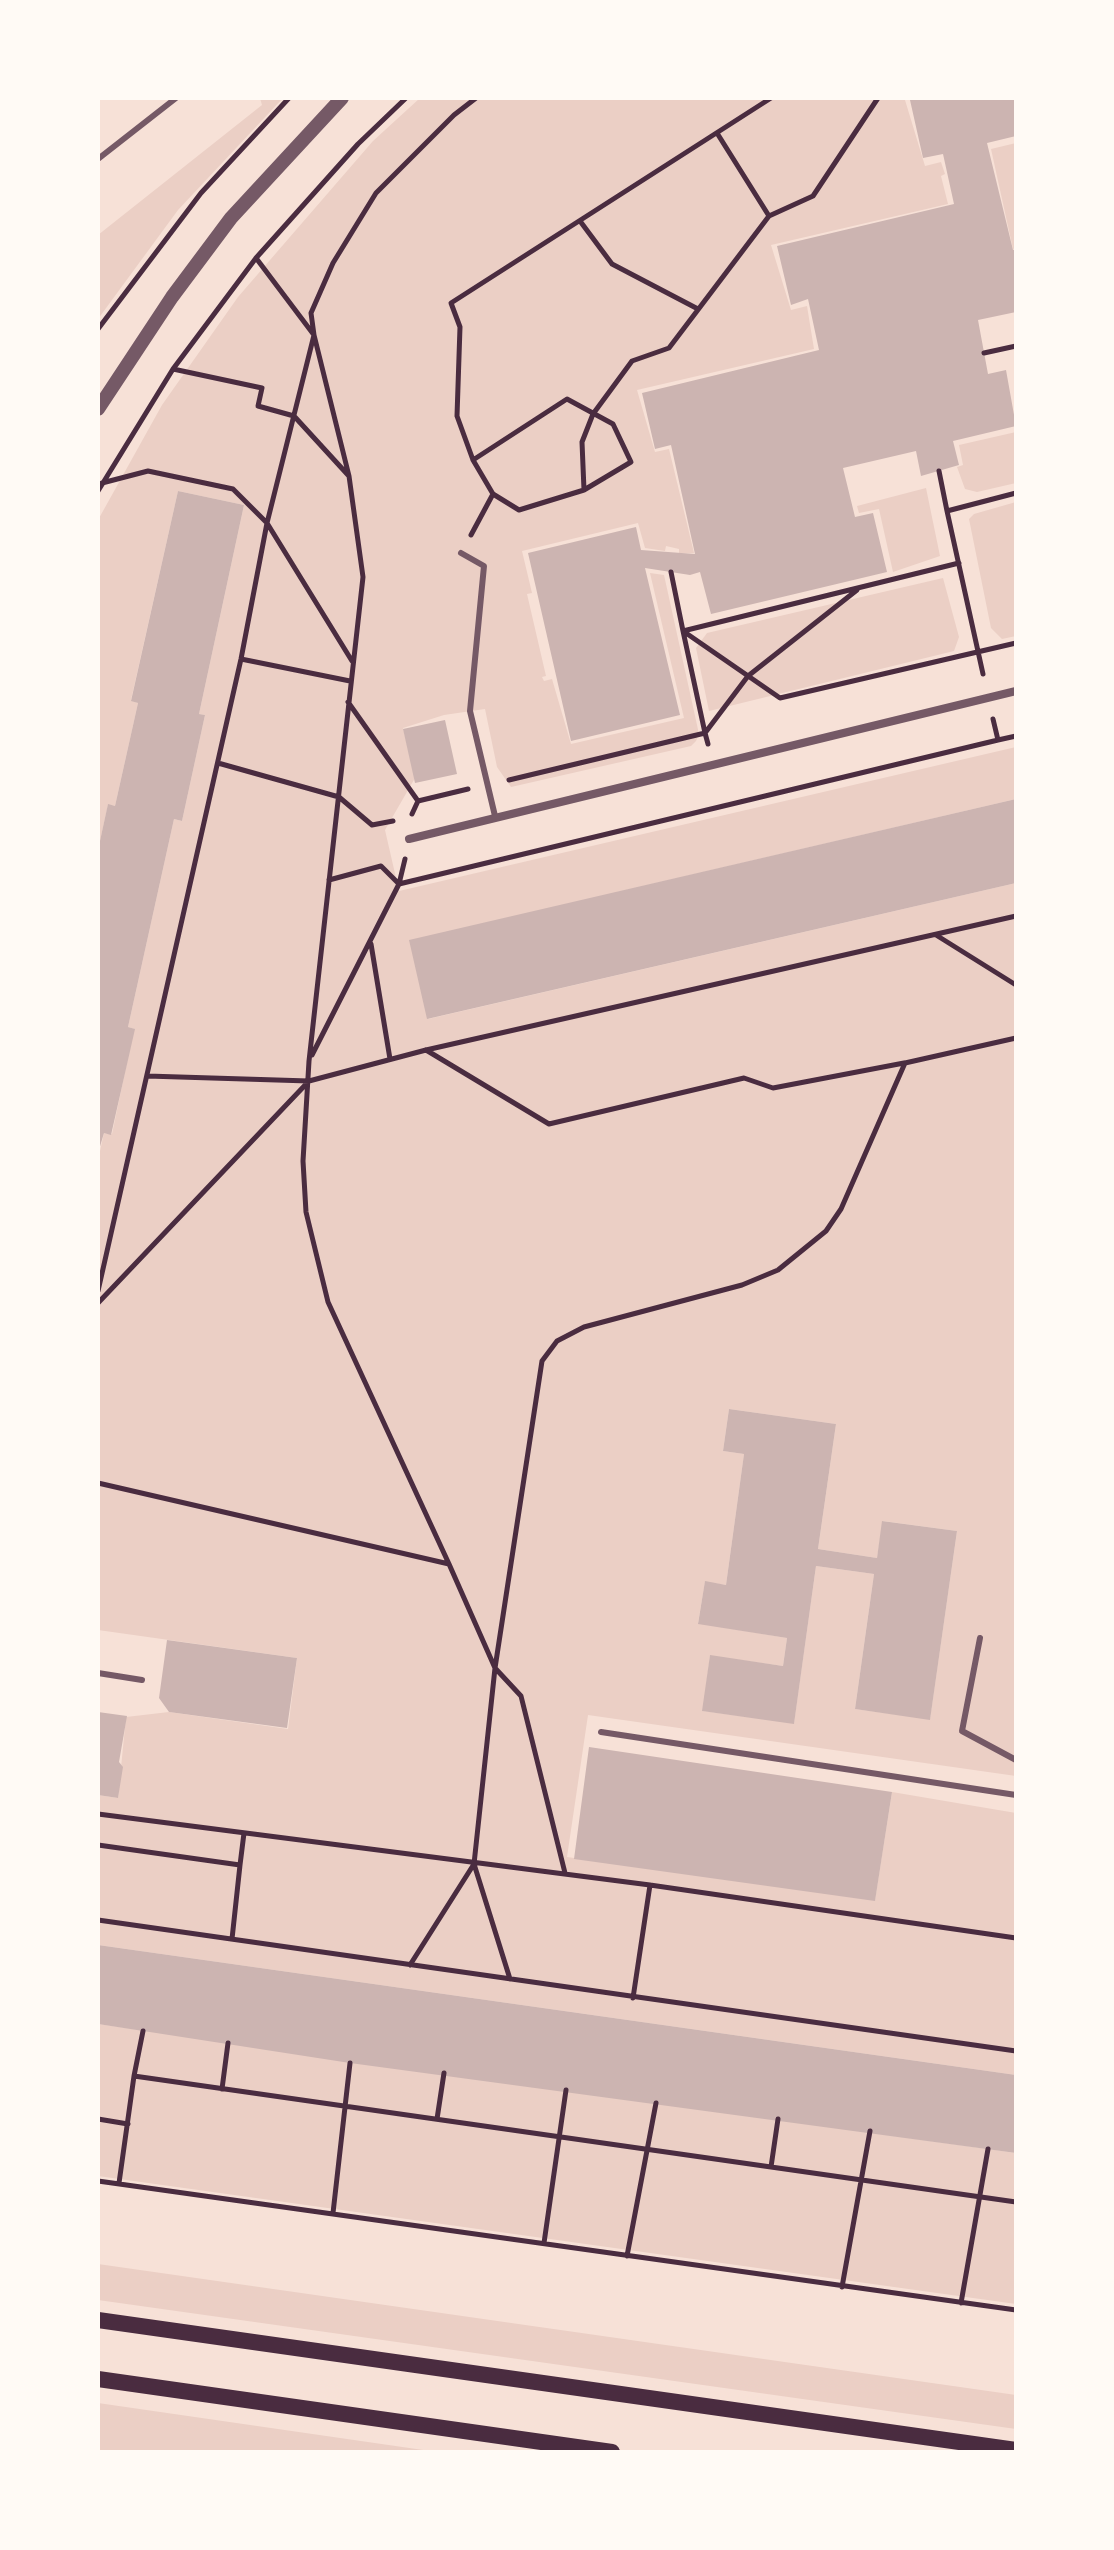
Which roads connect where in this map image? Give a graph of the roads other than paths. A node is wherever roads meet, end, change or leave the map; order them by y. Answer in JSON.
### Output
{"nodes":[{"id":1,"x":176,"y":98,"type":"edge"},
{"id":2,"x":342,"y":98,"type":"edge"},
{"id":3,"x":98,"y":159,"type":"edge"},
{"id":4,"x":98,"y":409,"type":"edge"},
{"id":5,"x":461,"y":553,"type":"road end"},
{"id":6,"x":1016,"y":691,"type":"edge"},
{"id":7,"x":495,"y":816,"type":"junction"},
{"id":8,"x":409,"y":839,"type":"road end"},
{"id":9,"x":980,"y":1638,"type":"dead end"},
{"id":10,"x":98,"y":1673,"type":"edge"},
{"id":11,"x":142,"y":1680,"type":"dead end"},
{"id":12,"x":601,"y":1732,"type":"dead end"},
{"id":13,"x":1016,"y":1760,"type":"edge"},
{"id":14,"x":1016,"y":1795,"type":"edge"},
{"id":15,"x":98,"y":2320,"type":"edge"},
{"id":16,"x":98,"y":2379,"type":"edge"},
{"id":17,"x":1016,"y":2450,"type":"edge"},
{"id":18,"x":612,"y":2452,"type":"edge"}],
"edges":[{"from":1,"to":3,"type":"lane"},
{"from":2,"to":4,"type":"street"},
{"from":5,"to":7,"type":"lane"},
{"from":6,"to":7,"type":"street"},
{"from":7,"to":8,"type":"street"},
{"from":9,"to":13,"type":"lane"},
{"from":10,"to":11,"type":"lane"},
{"from":12,"to":14,"type":"lane"},
{"from":15,"to":17,"type":"main road"},
{"from":16,"to":18,"type":"main road"}]}
